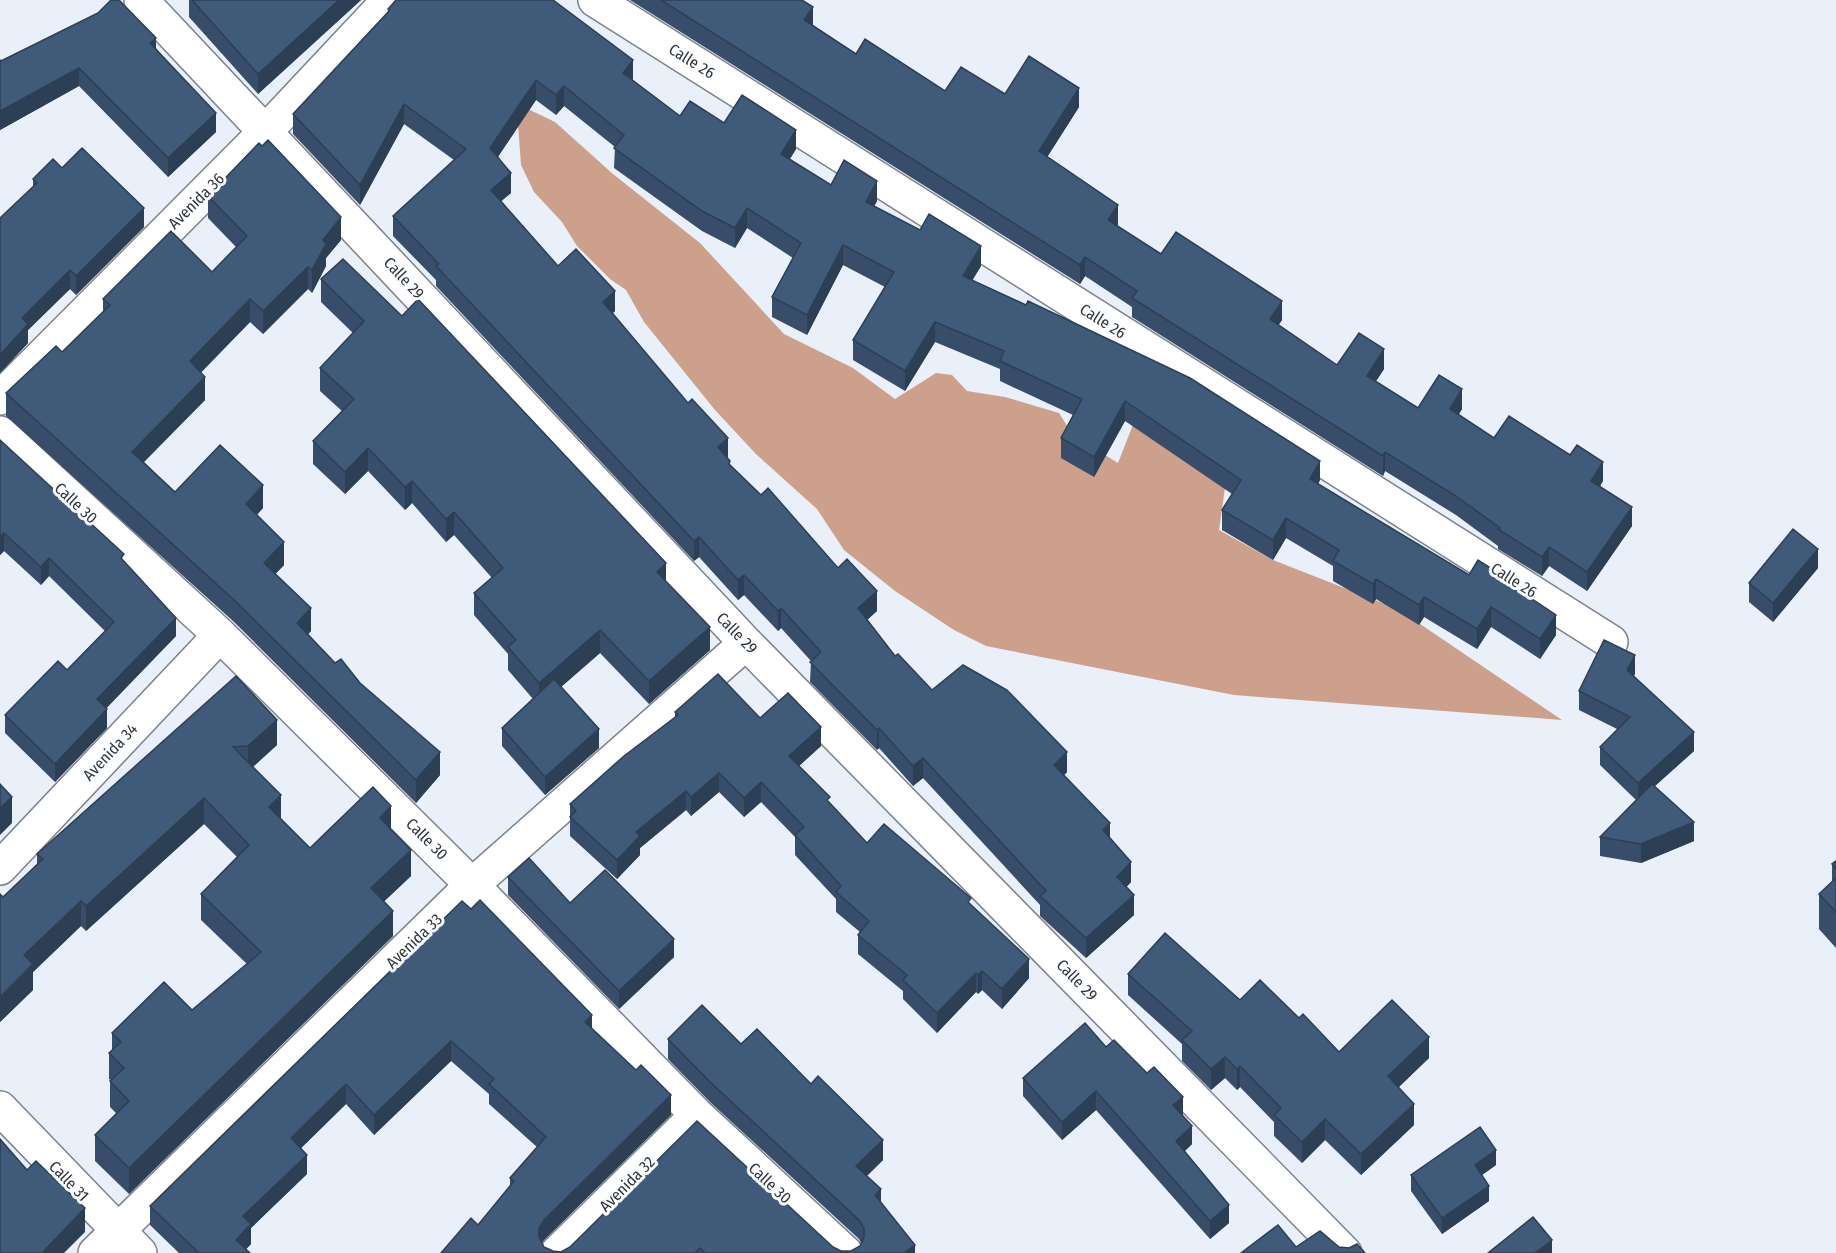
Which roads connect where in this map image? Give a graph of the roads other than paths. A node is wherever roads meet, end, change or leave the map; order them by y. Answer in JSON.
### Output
{"nodes":[{"id":1,"x":141,"y":0,"type":"edge"},
{"id":2,"x":388,"y":0,"type":"edge"},
{"id":3,"x":595,"y":0,"type":"edge"},
{"id":4,"x":266,"y":131,"type":"junction"},
{"id":5,"x":0,"y":398,"type":"edge"},
{"id":6,"x":0,"y":433,"type":"edge"},
{"id":7,"x":220,"y":635,"type":"junction"},
{"id":8,"x":1611,"y":642,"type":"edge"},
{"id":9,"x":746,"y":643,"type":"junction"},
{"id":10,"x":0,"y":868,"type":"edge"},
{"id":11,"x":472,"y":885,"type":"junction"},
{"id":12,"x":0,"y":1108,"type":"edge"},
{"id":13,"x":697,"y":1115,"type":"junction"},
{"id":14,"x":118,"y":1246,"type":"edge"},
{"id":15,"x":557,"y":1253,"type":"edge"},
{"id":16,"x":846,"y":1253,"type":"edge"},
{"id":17,"x":1345,"y":1253,"type":"edge"}],
"edges":[{"from":1,"to":4,"type":"street","name":"Calle 29"},
{"from":2,"to":4,"type":"street","name":"Avenida 36"},
{"from":3,"to":8,"type":"street","name":"Calle 26"},
{"from":4,"to":5,"type":"street","name":"Avenida 36"},
{"from":4,"to":9,"type":"street","name":"Calle 29"},
{"from":6,"to":7,"type":"street","name":"Calle 30"},
{"from":7,"to":10,"type":"street","name":"Avenida 34"},
{"from":7,"to":11,"type":"street","name":"Calle 30"},
{"from":9,"to":11,"type":"street","name":"Avenida 33"},
{"from":9,"to":17,"type":"street","name":"Calle 29"},
{"from":11,"to":13,"type":"street","name":"Calle 30"},
{"from":11,"to":14,"type":"street","name":"Avenida 33"},
{"from":12,"to":14,"type":"street","name":"Calle 31"},
{"from":13,"to":15,"type":"street","name":"Avenida 32"},
{"from":13,"to":16,"type":"street","name":"Calle 30"}]}
